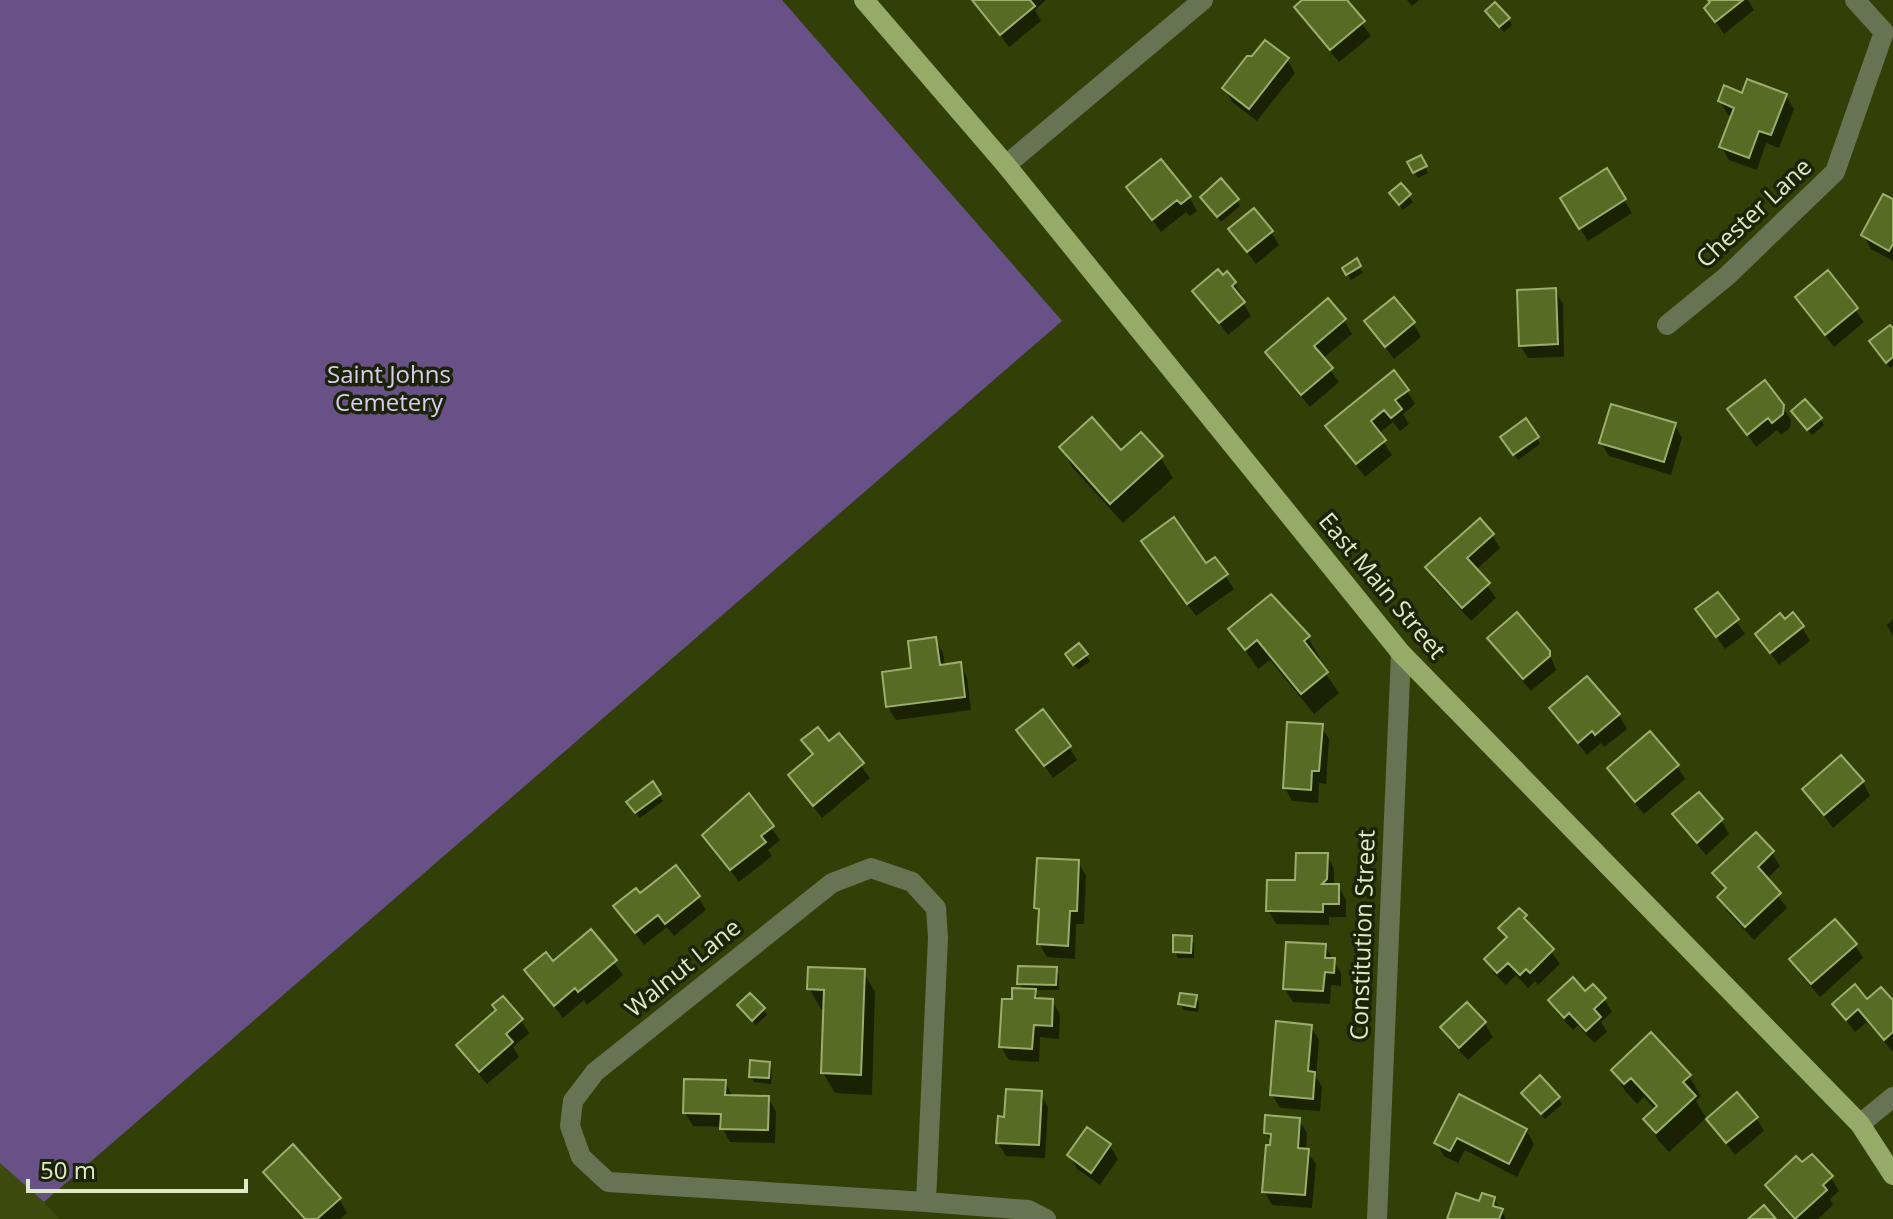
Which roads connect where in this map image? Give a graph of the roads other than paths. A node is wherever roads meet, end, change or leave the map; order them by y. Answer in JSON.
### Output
{"nodes":[{"id":1,"x":864,"y":0,"type":"edge"},
{"id":2,"x":1203,"y":0,"type":"edge"},
{"id":3,"x":1855,"y":0,"type":"edge"},
{"id":4,"x":1888,"y":30,"type":"edge"},
{"id":5,"x":1006,"y":165,"type":"junction"},
{"id":6,"x":1667,"y":325,"type":"dead end"},
{"id":7,"x":1401,"y":653,"type":"junction"},
{"id":8,"x":1893,"y":1097,"type":"edge"},
{"id":9,"x":1860,"y":1124,"type":"junction"},
{"id":10,"x":1893,"y":1175,"type":"edge"},
{"id":11,"x":926,"y":1202,"type":"junction"},
{"id":12,"x":1046,"y":1219,"type":"edge"},
{"id":13,"x":1377,"y":1219,"type":"edge"}],
"edges":[{"from":1,"to":5,"type":"main road","name":"East Main Street"},
{"from":2,"to":5,"type":"street"},
{"from":3,"to":4,"type":"street"},
{"from":4,"to":6,"type":"street","name":"Chester Lane"},
{"from":5,"to":7,"type":"main road","name":"East Main Street"},
{"from":7,"to":9,"type":"main road","name":"East Main Street"},
{"from":7,"to":13,"type":"street","name":"Constitution Street"},
{"from":8,"to":9,"type":"street"},
{"from":9,"to":10,"type":"main road","name":"East Main Street"},
{"from":11,"to":11,"type":"street","name":"Walnut Lane"},
{"from":11,"to":12,"type":"street","name":"Walnut Lane"}]}
